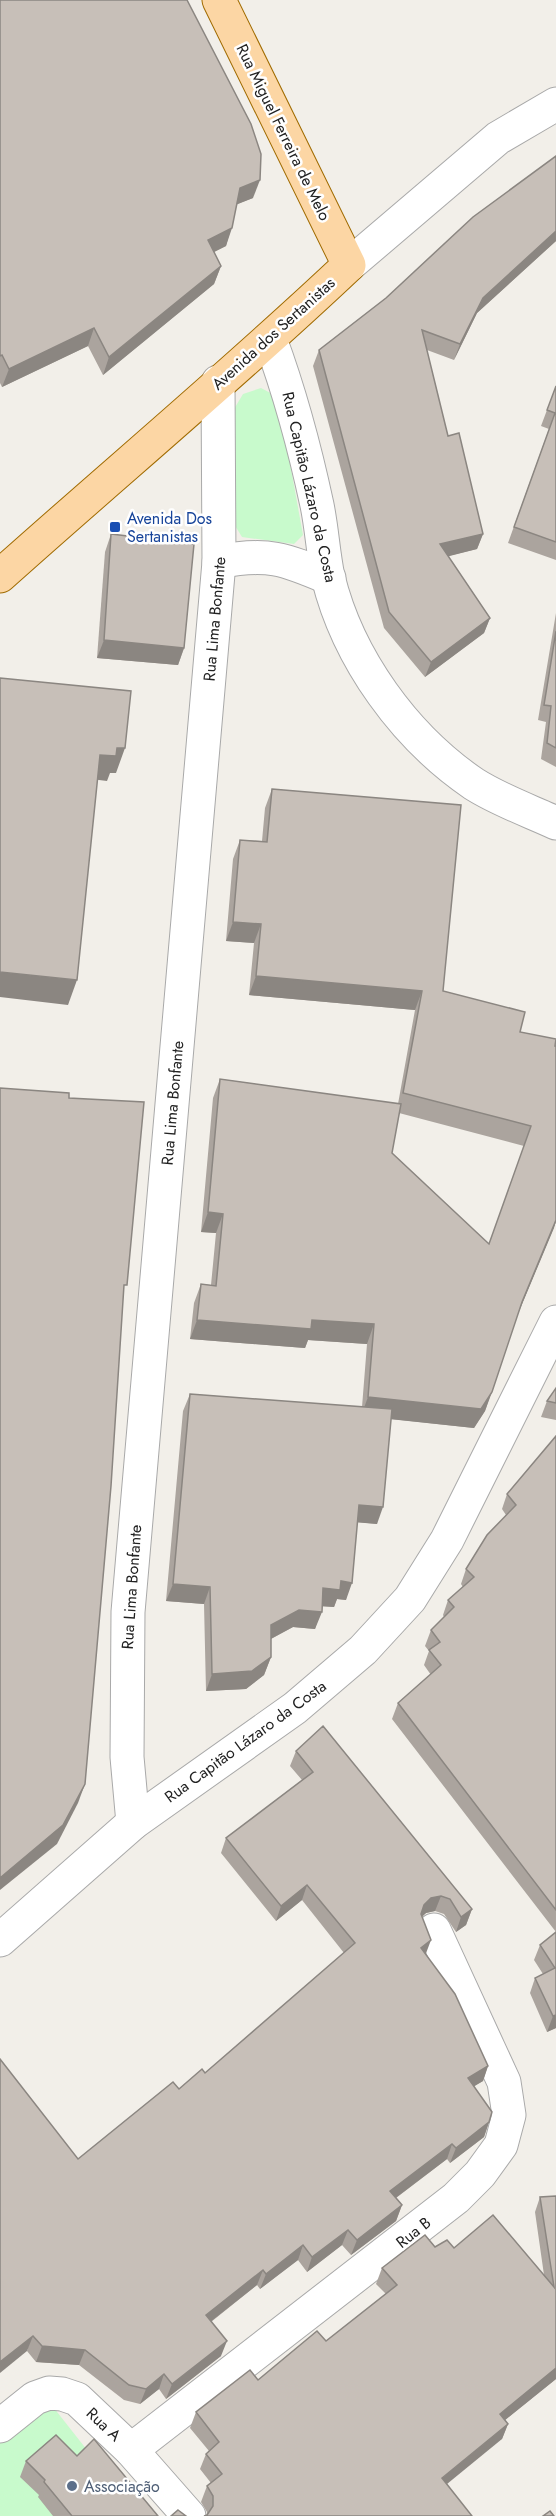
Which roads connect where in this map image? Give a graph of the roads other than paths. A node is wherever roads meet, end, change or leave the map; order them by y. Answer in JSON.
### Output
{"nodes":[{"id":1,"x":219,"y":0,"type":"edge"},
{"id":2,"x":556,"y":104,"type":"edge"},
{"id":3,"x":349,"y":265,"type":"junction"},
{"id":4,"x":270,"y":339,"type":"junction"},
{"id":5,"x":218,"y":382,"type":"junction"},
{"id":6,"x":219,"y":562,"type":"junction"},
{"id":7,"x":0,"y":576,"type":"edge"},
{"id":8,"x":329,"y":578,"type":"junction"},
{"id":9,"x":556,"y":823,"type":"edge"},
{"id":10,"x":556,"y":1322,"type":"edge"},
{"id":11,"x":133,"y":1823,"type":"junction"},
{"id":12,"x":434,"y":1929,"type":"dead end"},
{"id":13,"x":0,"y":1940,"type":"edge"},
{"id":14,"x":0,"y":2426,"type":"edge"},
{"id":15,"x":131,"y":2450,"type":"junction"},
{"id":16,"x":189,"y":2516,"type":"edge"}],
"edges":[{"from":1,"to":3,"type":"main road","name":"Rua Miguel Ferreira de Melo"},
{"from":2,"to":3,"type":"street","name":"Avenida dos Sertanistas"},
{"from":3,"to":4,"type":"main road","name":"Avenida dos Sertanistas"},
{"from":4,"to":5,"type":"main road","name":"Avenida dos Sertanistas"},
{"from":4,"to":8,"type":"street","name":"Rua Capitão Lázaro da Costa"},
{"from":5,"to":6,"type":"street","name":"Rua Lima Bonfante"},
{"from":5,"to":7,"type":"main road","name":"Avenida dos Sertanistas"},
{"from":6,"to":8,"type":"street"},
{"from":6,"to":11,"type":"street","name":"Rua Lima Bonfante"},
{"from":8,"to":9,"type":"street","name":"Rua Capitão Lázaro da Costa"},
{"from":10,"to":11,"type":"street","name":"Rua Capitão Lázaro da Costa"},
{"from":11,"to":13,"type":"street","name":"Rua Capitão Lázaro da Costa"},
{"from":12,"to":15,"type":"street","name":"Rua B"},
{"from":14,"to":15,"type":"street","name":"Rua A"},
{"from":15,"to":16,"type":"street","name":"Rua A"}]}
